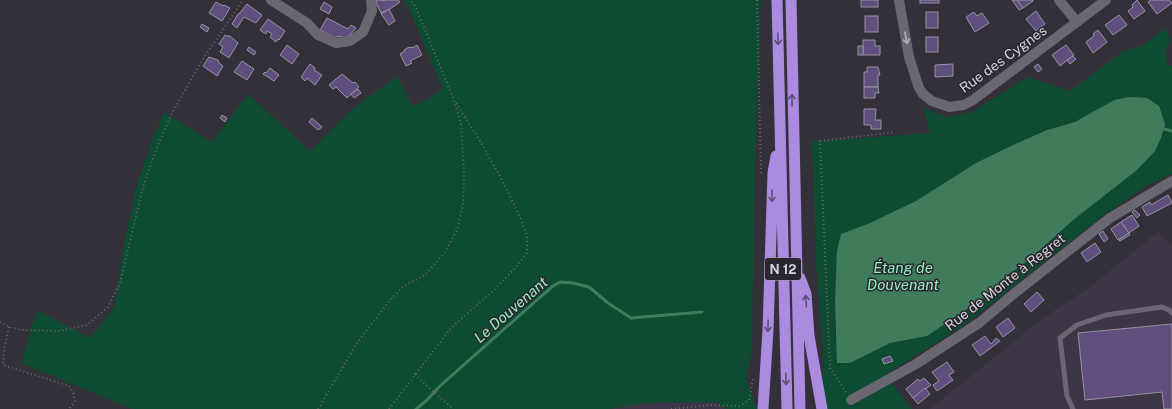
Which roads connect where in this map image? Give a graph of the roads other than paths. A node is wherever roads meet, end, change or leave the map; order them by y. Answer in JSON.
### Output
{"nodes":[{"id":1,"x":270,"y":0,"type":"edge"},
{"id":2,"x":371,"y":0,"type":"edge"},
{"id":3,"x":777,"y":0,"type":"edge"},
{"id":4,"x":791,"y":0,"type":"edge"},
{"id":5,"x":899,"y":0,"type":"edge"},
{"id":6,"x":1060,"y":0,"type":"edge"},
{"id":7,"x":1106,"y":0,"type":"edge"},
{"id":8,"x":1077,"y":22,"type":"junction"},
{"id":9,"x":780,"y":130,"type":"junction"},
{"id":10,"x":1172,"y":181,"type":"edge"},
{"id":11,"x":796,"y":270,"type":"junction"},
{"id":12,"x":1172,"y":313,"type":"edge"},
{"id":13,"x":851,"y":400,"type":"road end"},
{"id":14,"x":763,"y":409,"type":"edge"},
{"id":15,"x":787,"y":409,"type":"edge"},
{"id":16,"x":800,"y":409,"type":"edge"},
{"id":17,"x":822,"y":409,"type":"edge"},
{"id":18,"x":1073,"y":409,"type":"edge"}],
"edges":[{"from":1,"to":2,"type":"street"},
{"from":3,"to":9,"type":"highway","number":"N 12","one_way":true},
{"from":11,"to":4,"type":"highway","number":"N 12","one_way":true},
{"from":5,"to":8,"type":"street","name":"Rue des Cygnes","one_way":true},
{"from":6,"to":8,"type":"street"},
{"from":7,"to":8,"type":"street","name":"Rue des Cygnes"},
{"from":9,"to":14,"type":"highway","one_way":true},
{"from":9,"to":15,"type":"highway","number":"N 12","one_way":true},
{"from":10,"to":13,"type":"street","name":"Rue de Monte à Regret"},
{"from":11,"to":16,"type":"highway","number":"N 12"},
{"from":17,"to":11,"type":"highway","number":"N 12","one_way":true},
{"from":12,"to":18,"type":"lane"}]}
